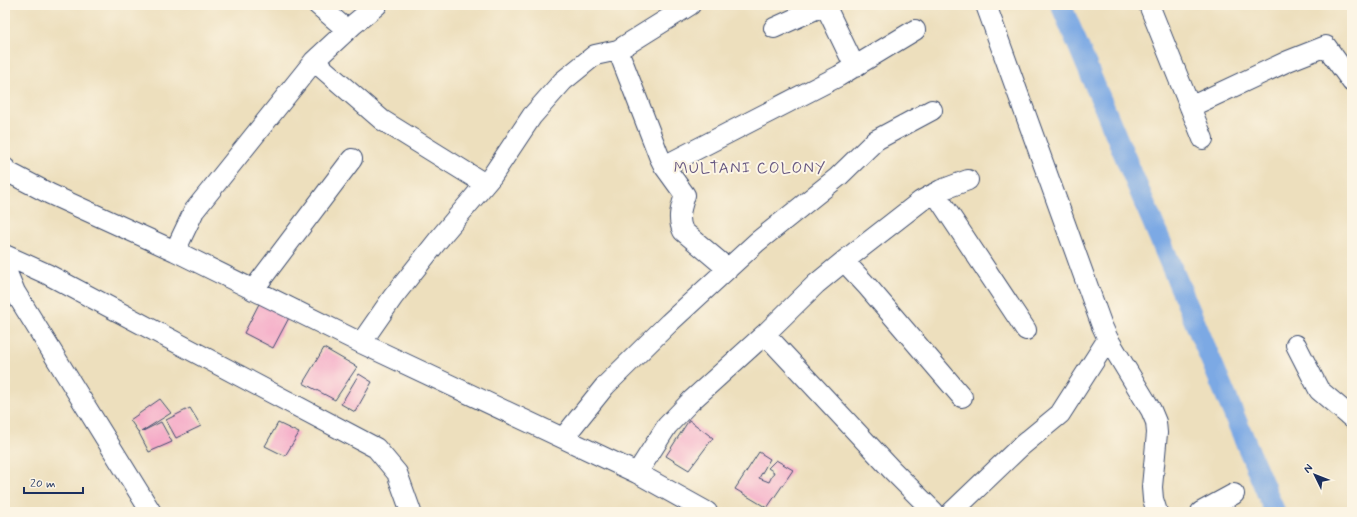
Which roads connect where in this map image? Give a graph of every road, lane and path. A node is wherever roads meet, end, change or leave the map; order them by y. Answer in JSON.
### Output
{"nodes":[{"id":1,"x":318,"y":5,"type":"edge"},
{"id":2,"x":377,"y":5,"type":"edge"},
{"id":3,"x":690,"y":5,"type":"edge"},
{"id":4,"x":825,"y":5,"type":"edge"},
{"id":5,"x":986,"y":5,"type":"edge"},
{"id":6,"x":1149,"y":5,"type":"edge"},
{"id":7,"x":774,"y":28,"type":"dead end"},
{"id":8,"x":347,"y":30,"type":"junction"},
{"id":9,"x":915,"y":30,"type":"dead end"},
{"id":10,"x":618,"y":50,"type":"junction"},
{"id":11,"x":314,"y":62,"type":"junction"},
{"id":12,"x":855,"y":67,"type":"junction"},
{"id":13,"x":1352,"y":82,"type":"edge"},
{"id":14,"x":1190,"y":107,"type":"junction"},
{"id":15,"x":932,"y":110,"type":"dead end"},
{"id":16,"x":1203,"y":139,"type":"dead end"},
{"id":17,"x":352,"y":159,"type":"dead end"},
{"id":18,"x":664,"y":166,"type":"junction"},
{"id":19,"x":5,"y":171,"type":"edge"},
{"id":20,"x":968,"y":180,"type":"dead end"},
{"id":21,"x":485,"y":184,"type":"junction"},
{"id":22,"x":935,"y":193,"type":"junction"},
{"id":23,"x":175,"y":251,"type":"junction"},
{"id":24,"x":5,"y":255,"type":"edge"},
{"id":25,"x":844,"y":260,"type":"junction"},
{"id":26,"x":5,"y":268,"type":"edge"},
{"id":27,"x":728,"y":269,"type":"junction"},
{"id":28,"x":253,"y":290,"type":"junction"},
{"id":29,"x":1026,"y":330,"type":"dead end"},
{"id":30,"x":765,"y":334,"type":"junction"},
{"id":31,"x":1108,"y":339,"type":"junction"},
{"id":32,"x":361,"y":343,"type":"junction"},
{"id":33,"x":1296,"y":345,"type":"dead end"},
{"id":34,"x":962,"y":397,"type":"dead end"},
{"id":35,"x":1352,"y":418,"type":"edge"},
{"id":36,"x":564,"y":437,"type":"junction"},
{"id":37,"x":637,"y":473,"type":"junction"},
{"id":38,"x":1234,"y":494,"type":"dead end"},
{"id":39,"x":150,"y":512,"type":"edge"},
{"id":40,"x":410,"y":512,"type":"edge"},
{"id":41,"x":707,"y":512,"type":"edge"},
{"id":42,"x":934,"y":512,"type":"edge"},
{"id":43,"x":952,"y":512,"type":"edge"},
{"id":44,"x":1157,"y":512,"type":"edge"},
{"id":45,"x":1201,"y":512,"type":"edge"}],
"edges":[{"from":1,"to":8,"type":"street"},
{"from":2,"to":8,"type":"street"},
{"from":3,"to":10,"type":"street"},
{"from":4,"to":7,"type":"street"},
{"from":4,"to":12,"type":"street"},
{"from":5,"to":31,"type":"street"},
{"from":6,"to":14,"type":"street"},
{"from":8,"to":11,"type":"street"},
{"from":9,"to":12,"type":"street"},
{"from":10,"to":18,"type":"street"},
{"from":10,"to":21,"type":"street"},
{"from":11,"to":21,"type":"street"},
{"from":11,"to":23,"type":"street"},
{"from":12,"to":18,"type":"street"},
{"from":13,"to":14,"type":"street"},
{"from":14,"to":16,"type":"street"},
{"from":15,"to":27,"type":"street"},
{"from":17,"to":28,"type":"street"},
{"from":18,"to":27,"type":"street"},
{"from":19,"to":23,"type":"street"},
{"from":20,"to":22,"type":"street"},
{"from":21,"to":32,"type":"street"},
{"from":22,"to":25,"type":"street"},
{"from":22,"to":29,"type":"street"},
{"from":23,"to":28,"type":"street"},
{"from":24,"to":40,"type":"street"},
{"from":25,"to":30,"type":"street"},
{"from":25,"to":34,"type":"street"},
{"from":26,"to":39,"type":"street"},
{"from":27,"to":36,"type":"street"},
{"from":28,"to":32,"type":"street"},
{"from":30,"to":37,"type":"street"},
{"from":30,"to":42,"type":"street"},
{"from":31,"to":43,"type":"street"},
{"from":31,"to":44,"type":"street"},
{"from":32,"to":36,"type":"street"},
{"from":33,"to":35,"type":"street"},
{"from":36,"to":37,"type":"street"},
{"from":37,"to":41,"type":"street"},
{"from":38,"to":45,"type":"street"}]}
